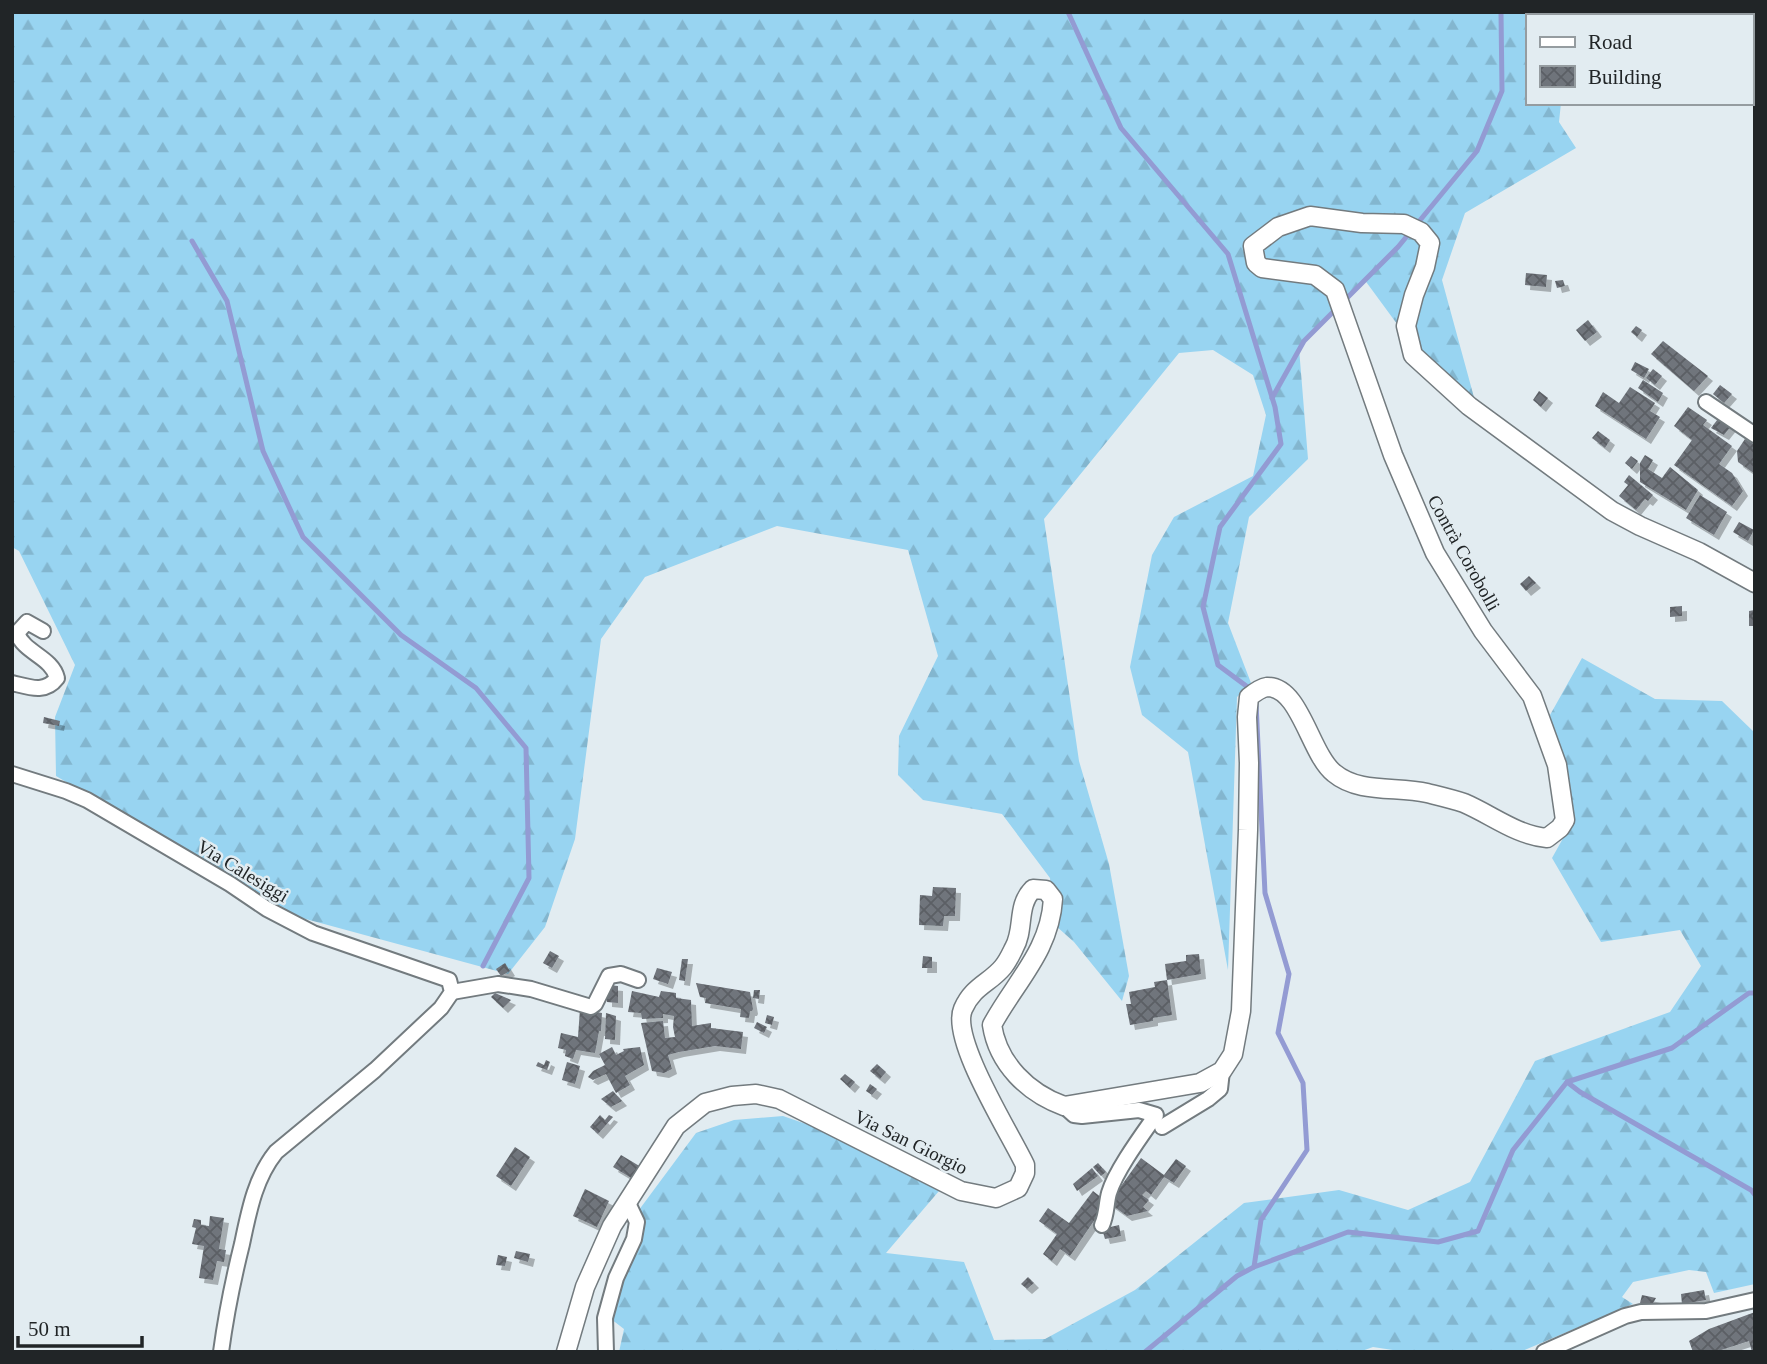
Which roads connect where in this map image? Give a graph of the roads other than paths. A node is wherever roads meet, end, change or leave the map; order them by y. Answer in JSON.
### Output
{"nodes":[{"id":1,"x":1706,"y":402,"type":"dead end"},
{"id":2,"x":1755,"y":435,"type":"edge"},
{"id":3,"x":1755,"y":583,"type":"edge"},
{"id":4,"x":43,"y":631,"type":"dead end"},
{"id":5,"x":12,"y":683,"type":"edge"},
{"id":6,"x":12,"y":774,"type":"edge"},
{"id":7,"x":638,"y":980,"type":"dead end"},
{"id":8,"x":452,"y":992,"type":"junction"},
{"id":9,"x":1222,"y":1071,"type":"junction"},
{"id":10,"x":1064,"y":1106,"type":"junction"},
{"id":11,"x":1162,"y":1127,"type":"dead end"},
{"id":12,"x":627,"y":1201,"type":"junction"},
{"id":13,"x":1102,"y":1225,"type":"dead end"},
{"id":14,"x":1755,"y":1300,"type":"edge"},
{"id":15,"x":221,"y":1352,"type":"edge"},
{"id":16,"x":566,"y":1352,"type":"edge"},
{"id":17,"x":606,"y":1352,"type":"edge"},
{"id":18,"x":1544,"y":1352,"type":"edge"}],
"edges":[{"from":1,"to":2,"type":"street"},
{"from":3,"to":9,"type":"street","name":"Contrà Corobolli"},
{"from":4,"to":5,"type":"street"},
{"from":6,"to":8,"type":"street","name":"Via Calesiggi"},
{"from":7,"to":8,"type":"street"},
{"from":8,"to":15,"type":"street"},
{"from":9,"to":10,"type":"street"},
{"from":9,"to":11,"type":"street"},
{"from":10,"to":12,"type":"street","name":"Via San Giorgio"},
{"from":10,"to":13,"type":"street"},
{"from":12,"to":16,"type":"street","name":"Via San Giorgio"},
{"from":12,"to":17,"type":"street"},
{"from":14,"to":18,"type":"street"}]}
